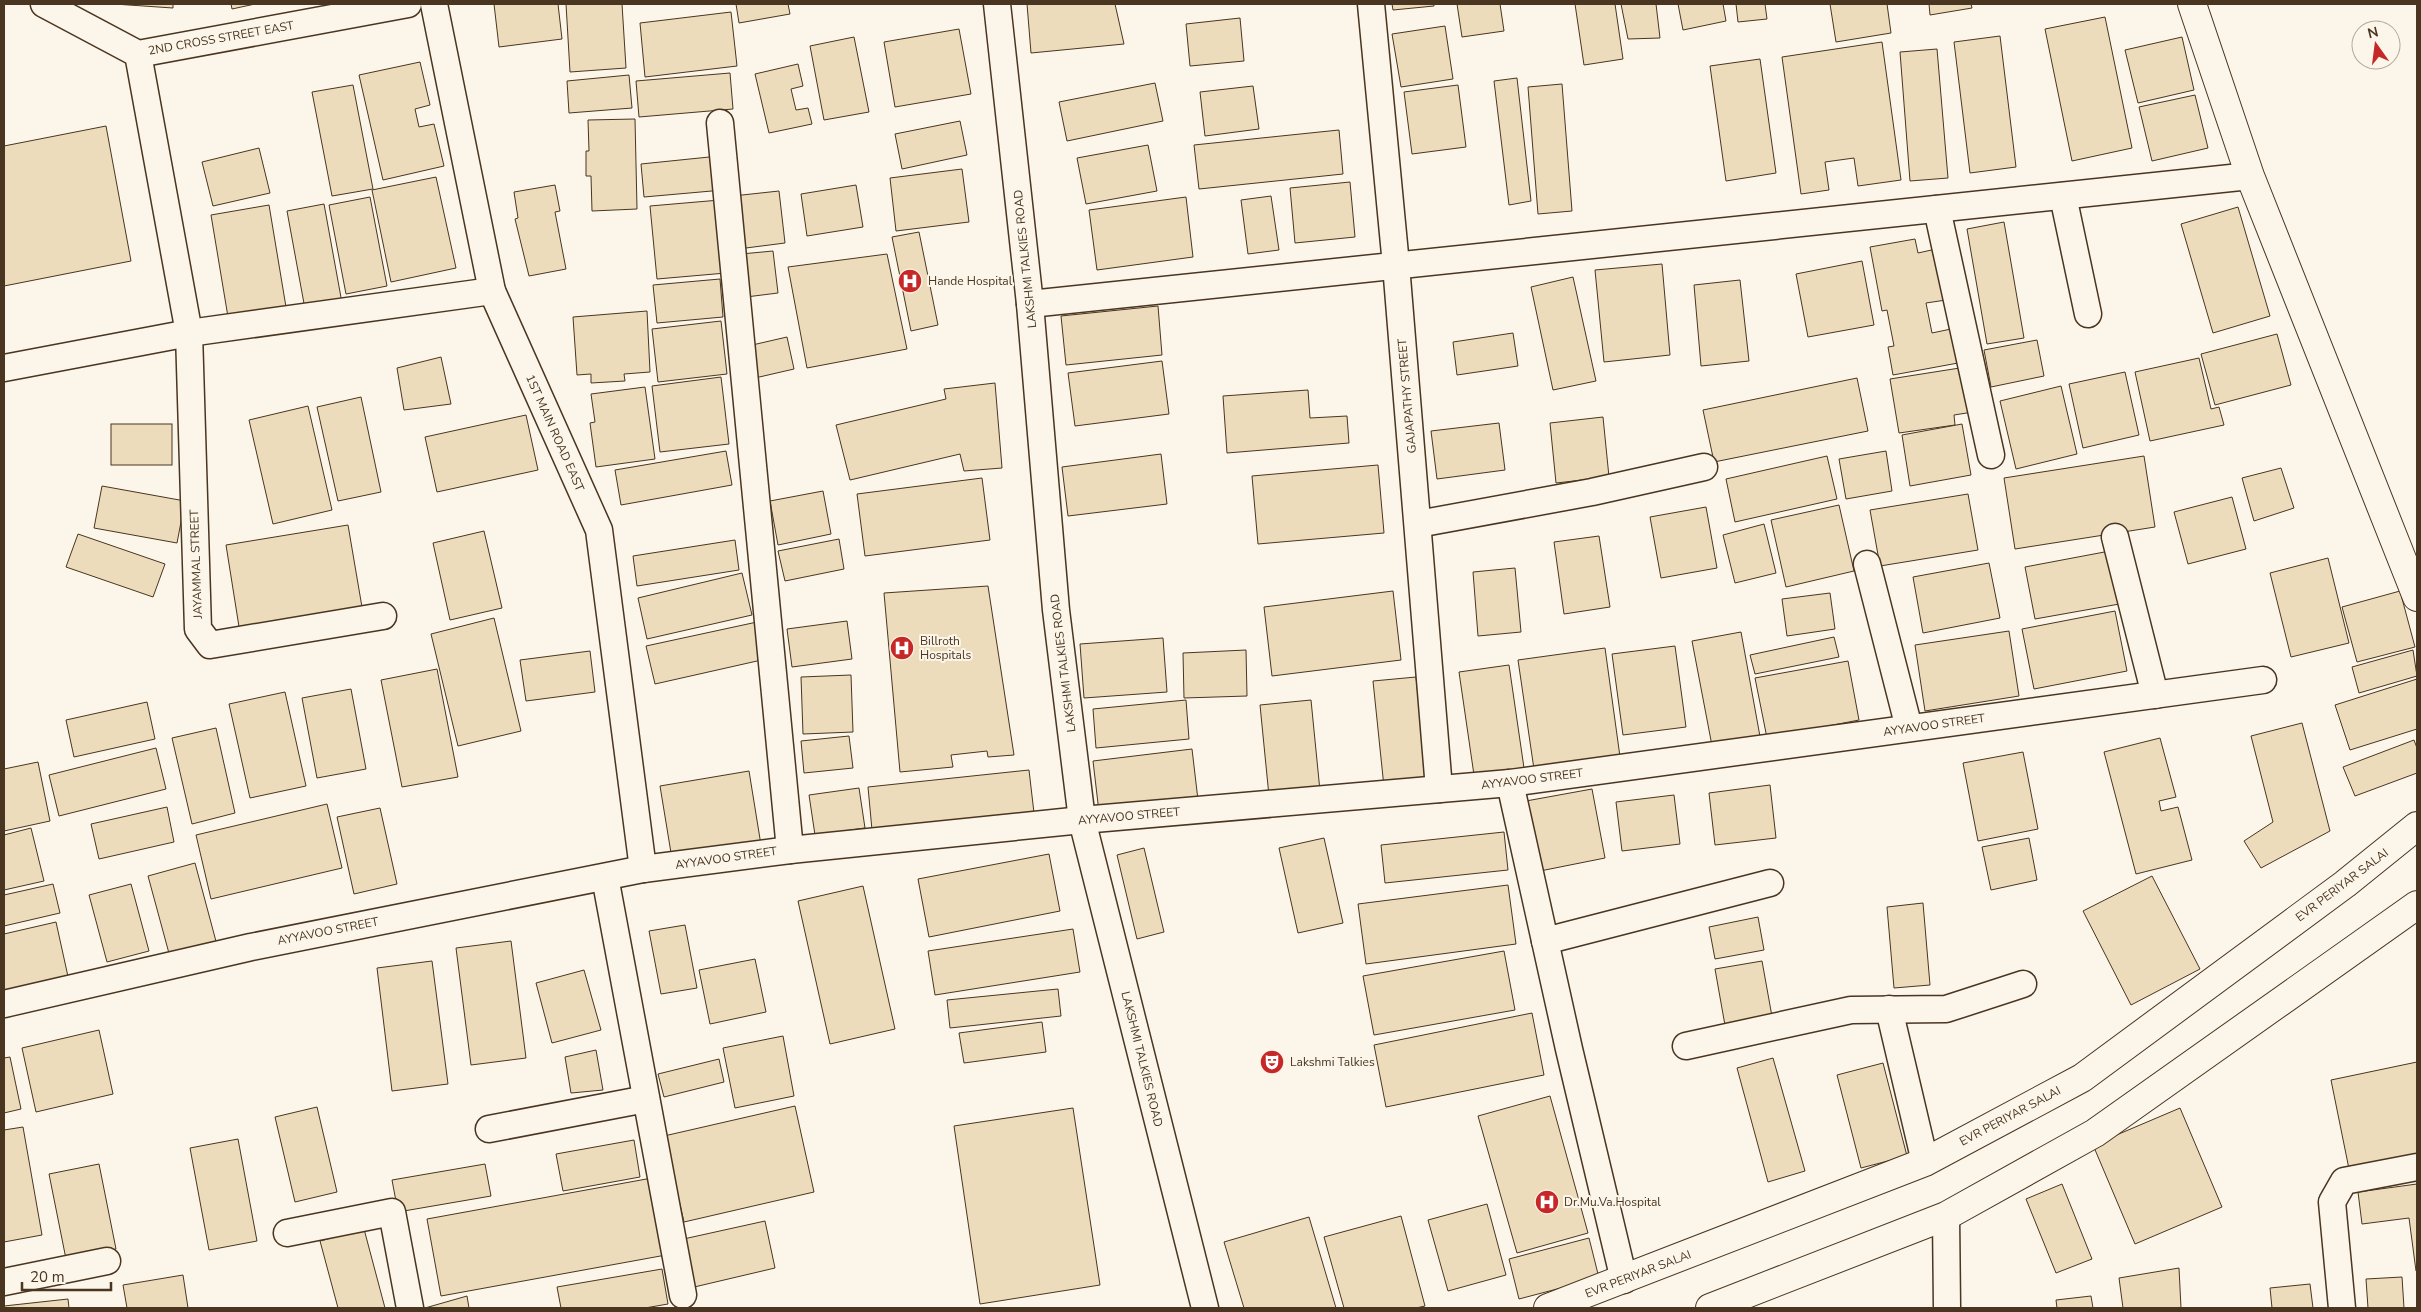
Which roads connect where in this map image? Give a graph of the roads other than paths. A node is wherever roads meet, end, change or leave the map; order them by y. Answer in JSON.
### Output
{"nodes":[{"id":1,"x":44,"y":4,"type":"edge"},
{"id":2,"x":408,"y":4,"type":"edge"},
{"id":3,"x":434,"y":4,"type":"edge"},
{"id":4,"x":997,"y":4,"type":"edge"},
{"id":5,"x":1370,"y":4,"type":"edge"},
{"id":6,"x":2192,"y":4,"type":"edge"},
{"id":7,"x":138,"y":54,"type":"junction"},
{"id":8,"x":720,"y":123,"type":"dead end"},
{"id":9,"x":2250,"y":176,"type":"junction"},
{"id":10,"x":2063,"y":196,"type":"junction"},
{"id":11,"x":1937,"y":209,"type":"junction"},
{"id":12,"x":1396,"y":266,"type":"junction"},
{"id":13,"x":492,"y":291,"type":"junction"},
{"id":14,"x":1030,"y":304,"type":"junction"},
{"id":15,"x":2088,"y":314,"type":"dead end"},
{"id":16,"x":189,"y":333,"type":"junction"},
{"id":17,"x":4,"y":368,"type":"edge"},
{"id":18,"x":1991,"y":455,"type":"dead end"},
{"id":19,"x":1704,"y":468,"type":"dead end"},
{"id":20,"x":1418,"y":524,"type":"junction"},
{"id":21,"x":2115,"y":537,"type":"dead end"},
{"id":22,"x":1867,"y":564,"type":"dead end"},
{"id":23,"x":2417,"y":597,"type":"edge"},
{"id":24,"x":383,"y":616,"type":"dead end"},
{"id":25,"x":2263,"y":680,"type":"dead end"},
{"id":26,"x":2155,"y":694,"type":"junction"},
{"id":27,"x":1909,"y":728,"type":"junction"},
{"id":28,"x":1510,"y":783,"type":"junction"},
{"id":29,"x":1439,"y":789,"type":"junction"},
{"id":30,"x":1082,"y":820,"type":"junction"},
{"id":31,"x":2417,"y":826,"type":"edge"},
{"id":32,"x":790,"y":850,"type":"junction"},
{"id":33,"x":643,"y":869,"type":"junction"},
{"id":34,"x":605,"y":877,"type":"junction"},
{"id":35,"x":1770,"y":883,"type":"dead end"},
{"id":36,"x":2417,"y":905,"type":"edge"},
{"id":37,"x":1545,"y":941,"type":"junction"},
{"id":38,"x":2023,"y":984,"type":"dead end"},
{"id":39,"x":4,"y":1004,"type":"edge"},
{"id":40,"x":1889,"y":1009,"type":"junction"},
{"id":41,"x":1686,"y":1046,"type":"dead end"},
{"id":42,"x":646,"y":1100,"type":"junction"},
{"id":43,"x":489,"y":1128,"type":"dead end"},
{"id":44,"x":1925,"y":1162,"type":"junction"},
{"id":45,"x":2417,"y":1167,"type":"edge"},
{"id":46,"x":1946,"y":1216,"type":"junction"},
{"id":47,"x":287,"y":1233,"type":"dead end"},
{"id":48,"x":106,"y":1262,"type":"dead end"},
{"id":49,"x":1624,"y":1280,"type":"junction"},
{"id":50,"x":4,"y":1282,"type":"edge"},
{"id":51,"x":683,"y":1295,"type":"dead end"},
{"id":52,"x":410,"y":1308,"type":"edge"},
{"id":53,"x":1205,"y":1308,"type":"edge"},
{"id":54,"x":1548,"y":1308,"type":"edge"},
{"id":55,"x":1710,"y":1308,"type":"edge"},
{"id":56,"x":1947,"y":1308,"type":"edge"},
{"id":57,"x":2342,"y":1308,"type":"edge"}],
"edges":[{"from":1,"to":7,"type":"street","name":"2ND CROSS STREET EAST"},
{"from":2,"to":7,"type":"street","name":"2ND CROSS STREET EAST"},
{"from":3,"to":13,"type":"street","name":"1ST MAIN ROAD EAST"},
{"from":4,"to":14,"type":"street","name":"LAKSHMI TALKIES ROAD"},
{"from":5,"to":12,"type":"street","name":"GAJAPATHY STREET"},
{"from":6,"to":9,"type":"main road"},
{"from":7,"to":16,"type":"street"},
{"from":8,"to":32,"type":"street"},
{"from":9,"to":10,"type":"street"},
{"from":9,"to":23,"type":"main road"},
{"from":10,"to":11,"type":"street"},
{"from":10,"to":15,"type":"street"},
{"from":11,"to":12,"type":"street"},
{"from":11,"to":18,"type":"street"},
{"from":12,"to":14,"type":"street"},
{"from":12,"to":20,"type":"street","name":"GAJAPATHY STREET"},
{"from":13,"to":16,"type":"street"},
{"from":13,"to":33,"type":"street","name":"1ST MAIN ROAD EAST"},
{"from":14,"to":30,"type":"street","name":"LAKSHMI TALKIES ROAD"},
{"from":16,"to":17,"type":"street"},
{"from":16,"to":24,"type":"street","name":"JAYAMMAL STREET"},
{"from":19,"to":20,"type":"street"},
{"from":20,"to":29,"type":"street","name":"GAJAPATHY STREET"},
{"from":21,"to":26,"type":"street"},
{"from":22,"to":27,"type":"street"},
{"from":25,"to":26,"type":"street","name":"AYYAVOO STREET"},
{"from":26,"to":27,"type":"street","name":"AYYAVOO STREET"},
{"from":27,"to":28,"type":"street","name":"AYYAVOO STREET"},
{"from":28,"to":29,"type":"street","name":"AYYAVOO STREET"},
{"from":28,"to":37,"type":"street"},
{"from":29,"to":30,"type":"street","name":"AYYAVOO STREET"},
{"from":30,"to":32,"type":"street","name":"AYYAVOO STREET"},
{"from":30,"to":53,"type":"street","name":"LAKSHMI TALKIES ROAD"},
{"from":31,"to":44,"type":"main road","name":"EVR PERIYAR SALAI"},
{"from":32,"to":33,"type":"street","name":"AYYAVOO STREET"},
{"from":33,"to":34,"type":"street","name":"AYYAVOO STREET"},
{"from":34,"to":39,"type":"street","name":"AYYAVOO STREET"},
{"from":34,"to":42,"type":"street"},
{"from":35,"to":37,"type":"street"},
{"from":36,"to":46,"type":"main road"},
{"from":37,"to":49,"type":"street"},
{"from":38,"to":40,"type":"street"},
{"from":40,"to":41,"type":"street"},
{"from":40,"to":44,"type":"street"},
{"from":42,"to":43,"type":"street"},
{"from":42,"to":51,"type":"street"},
{"from":44,"to":49,"type":"main road","name":"EVR PERIYAR SALAI"},
{"from":45,"to":57,"type":"street"},
{"from":46,"to":55,"type":"main road"},
{"from":46,"to":56,"type":"street"},
{"from":47,"to":52,"type":"street"},
{"from":48,"to":50,"type":"street"},
{"from":49,"to":54,"type":"main road","name":"EVR PERIYAR SALAI"}]}
